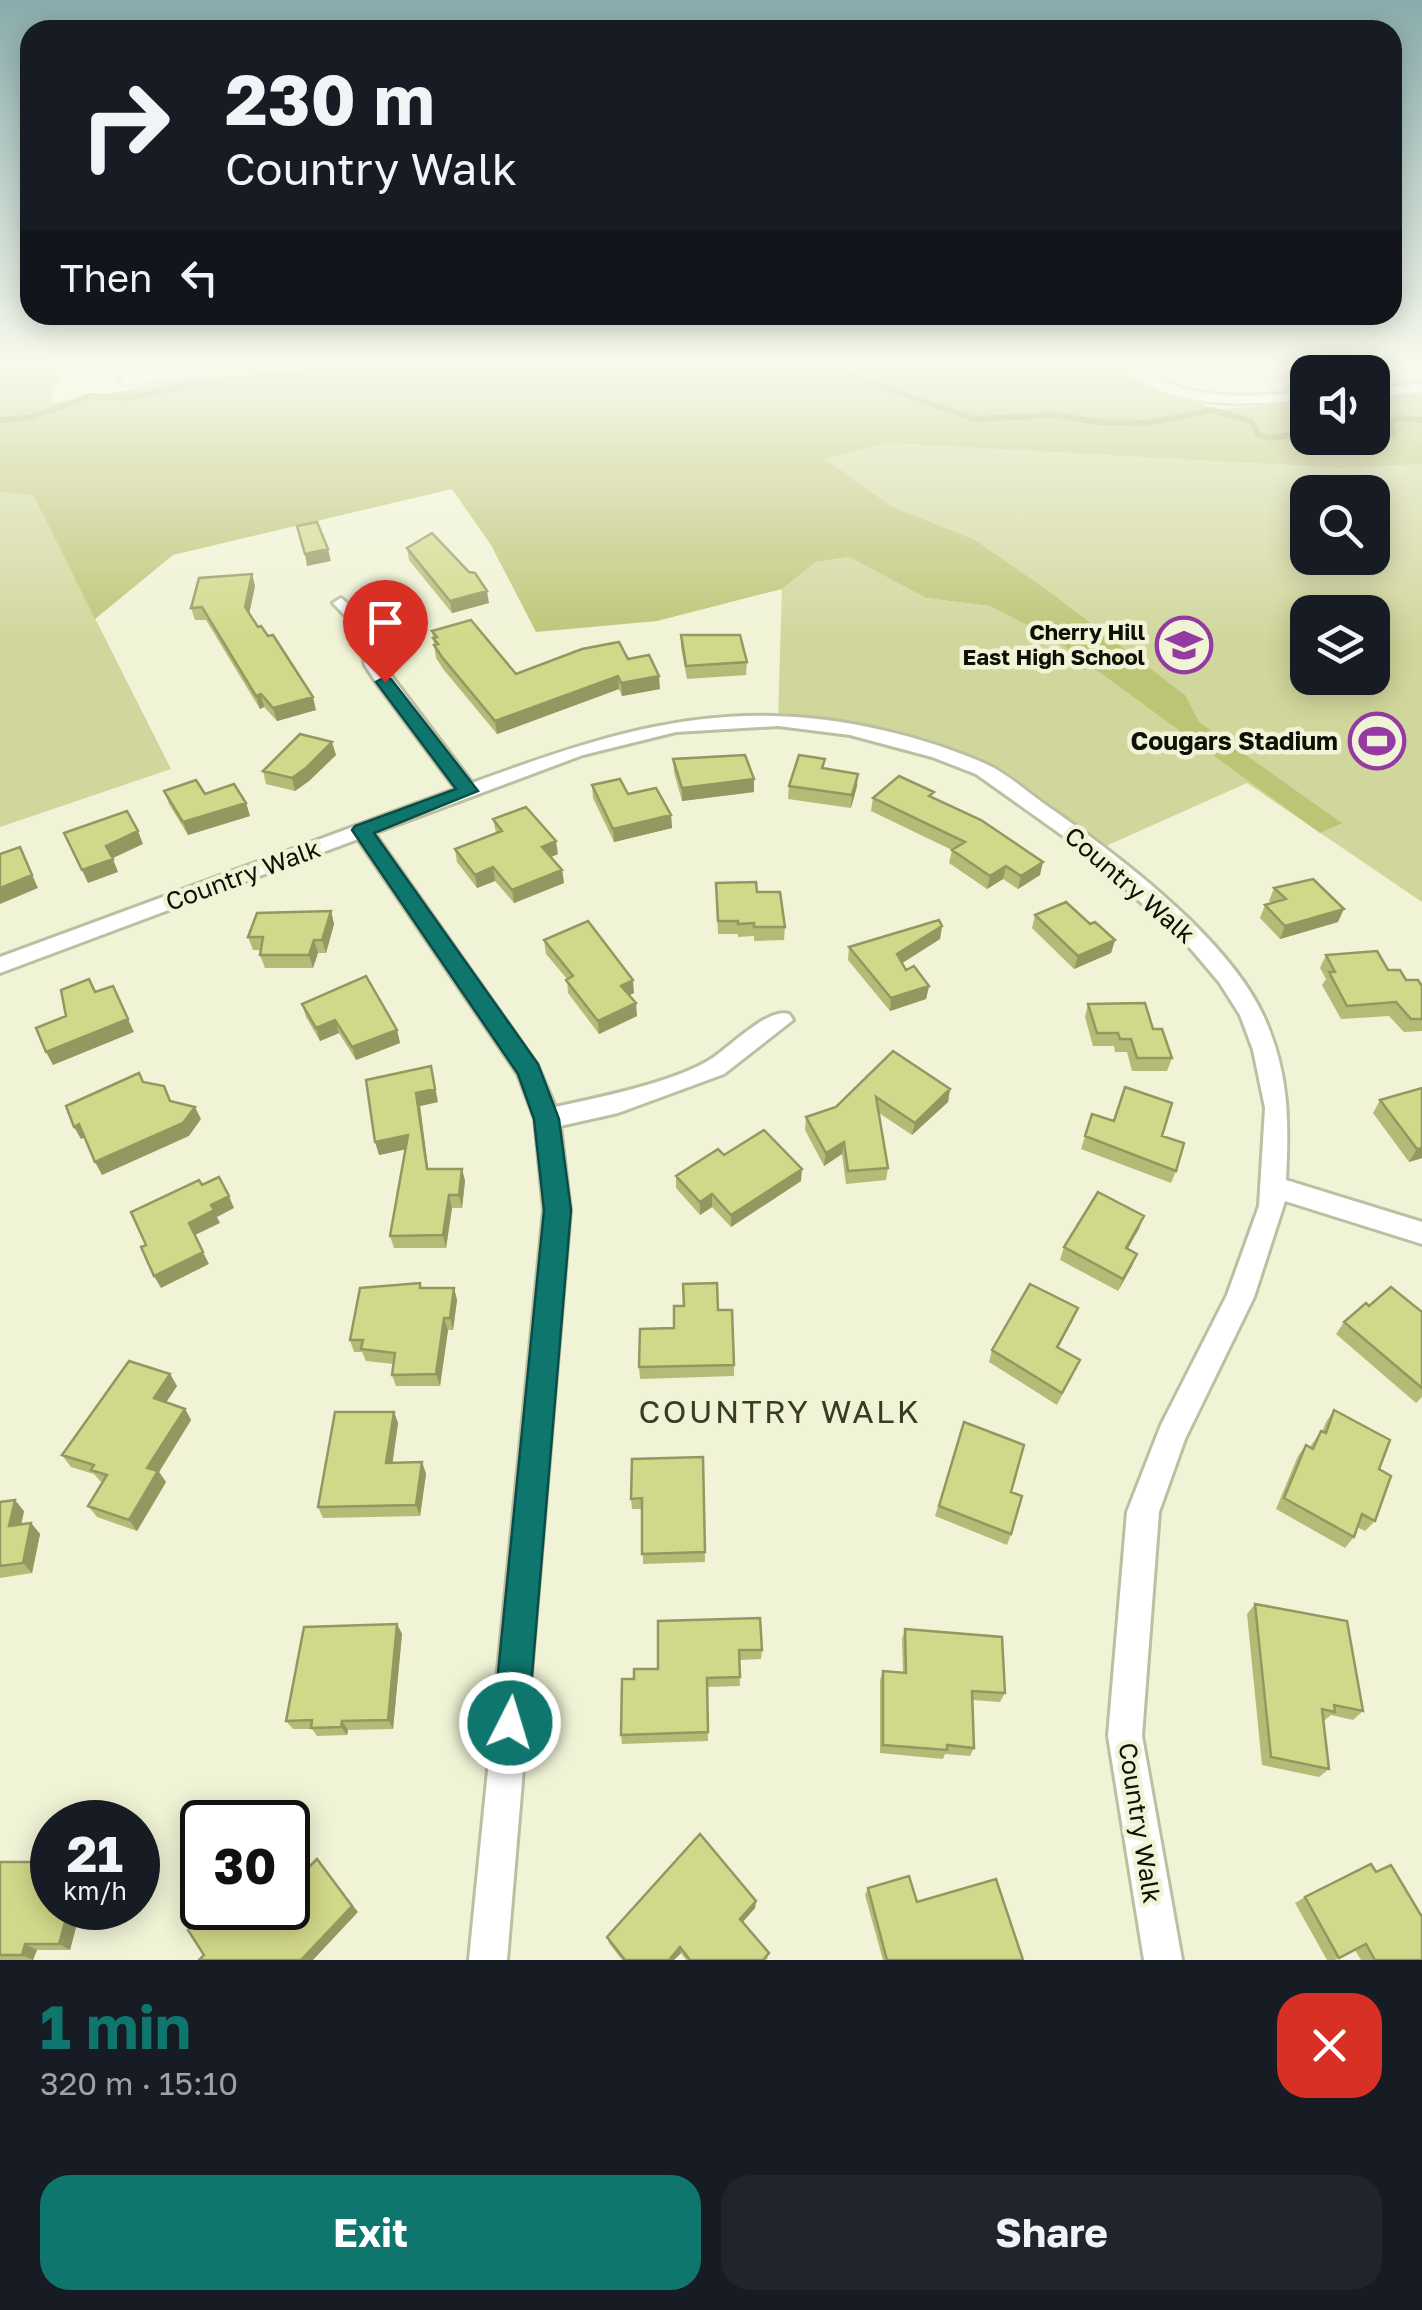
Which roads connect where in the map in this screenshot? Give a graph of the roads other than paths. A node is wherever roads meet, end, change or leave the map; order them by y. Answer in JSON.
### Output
{"nodes":[{"id":1,"x":341,"y":604,"type":"dead end"},
{"id":2,"x":468,"y":791,"type":"junction"},
{"id":3,"x":362,"y":830,"type":"junction"},
{"id":4,"x":0,"y":965,"type":"edge"},
{"id":5,"x":781,"y":1020,"type":"dead end"},
{"id":6,"x":546,"y":1119,"type":"junction"},
{"id":7,"x":1275,"y":1187,"type":"junction"},
{"id":8,"x":1422,"y":1233,"type":"edge"},
{"id":9,"x":488,"y":1960,"type":"edge"},
{"id":10,"x":1163,"y":1960,"type":"edge"}],
"edges":[{"from":1,"to":2,"type":"street"},
{"from":2,"to":3,"type":"street","name":"Country Walk"},
{"from":2,"to":7,"type":"street","name":"Country Walk"},
{"from":3,"to":4,"type":"street","name":"Country Walk"},
{"from":3,"to":6,"type":"street"},
{"from":5,"to":6,"type":"street"},
{"from":6,"to":9,"type":"street"},
{"from":7,"to":8,"type":"street"},
{"from":7,"to":10,"type":"street","name":"Country Walk"}]}
